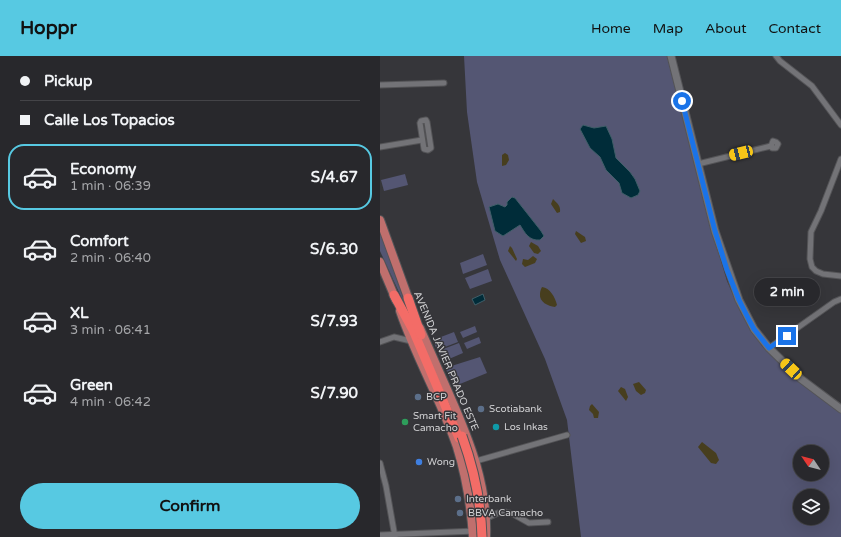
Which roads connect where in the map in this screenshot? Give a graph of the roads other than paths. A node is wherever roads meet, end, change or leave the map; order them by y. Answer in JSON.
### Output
{"nodes":[{"id":1,"x":671,"y":56,"type":"edge"},
{"id":2,"x":776,"y":56,"type":"edge"},
{"id":3,"x":444,"y":82,"type":"dead end"},
{"id":4,"x":380,"y":85,"type":"edge"},
{"id":5,"x":841,"y":125,"type":"edge"},
{"id":6,"x":422,"y":140,"type":"junction"},
{"id":7,"x":771,"y":146,"type":"dead end"},
{"id":8,"x":380,"y":147,"type":"edge"},
{"id":9,"x":841,"y":159,"type":"edge"},
{"id":10,"x":698,"y":164,"type":"junction"},
{"id":11,"x":380,"y":219,"type":"edge"},
{"id":12,"x":380,"y":262,"type":"edge"},
{"id":13,"x":841,"y":276,"type":"edge"},
{"id":14,"x":394,"y":295,"type":"junction"},
{"id":15,"x":408,"y":298,"type":"junction"},
{"id":16,"x":841,"y":299,"type":"edge"},
{"id":17,"x":412,"y":341,"type":"junction"},
{"id":18,"x":380,"y":342,"type":"edge"},
{"id":19,"x":769,"y":348,"type":"junction"},
{"id":20,"x":841,"y":409,"type":"edge"},
{"id":21,"x":567,"y":435,"type":"dead end"},
{"id":22,"x":460,"y":437,"type":"junction"},
{"id":23,"x":476,"y":461,"type":"junction"},
{"id":24,"x":380,"y":463,"type":"edge"},
{"id":25,"x":487,"y":518,"type":"junction"},
{"id":26,"x":548,"y":522,"type":"dead end"},
{"id":27,"x":380,"y":535,"type":"edge"},
{"id":28,"x":474,"y":535,"type":"edge"},
{"id":29,"x":395,"y":536,"type":"edge"},
{"id":30,"x":485,"y":536,"type":"edge"}],
"edges":[{"from":1,"to":10,"type":"street"},
{"from":2,"to":5,"type":"street"},
{"from":3,"to":4,"type":"street"},
{"from":6,"to":6,"type":"street"},
{"from":6,"to":8,"type":"street"},
{"from":7,"to":10,"type":"street"},
{"from":9,"to":13,"type":"street"},
{"from":10,"to":19,"type":"street"},
{"from":11,"to":15,"type":"main road","name":"AVENIDA JAVIER PRADO ESTE"},
{"from":12,"to":14,"type":"main road"},
{"from":14,"to":17,"type":"main road"},
{"from":14,"to":22,"type":"highway"},
{"from":15,"to":22,"type":"highway"},
{"from":15,"to":23,"type":"main road","name":"AVENIDA JAVIER PRADO ESTE"},
{"from":16,"to":19,"type":"street"},
{"from":17,"to":18,"type":"street"},
{"from":17,"to":28,"type":"main road"},
{"from":19,"to":20,"type":"street"},
{"from":21,"to":23,"type":"street"},
{"from":22,"to":28,"type":"highway"},
{"from":22,"to":30,"type":"highway","bridge":true},
{"from":23,"to":25,"type":"main road","name":"AVENIDA JAVIER PRADO ESTE"},
{"from":24,"to":29,"type":"street"},
{"from":25,"to":26,"type":"street"},
{"from":25,"to":30,"type":"main road","name":"AVENIDA JAVIER PRADO ESTE"},
{"from":27,"to":29,"type":"street"},
{"from":28,"to":29,"type":"street"},
{"from":28,"to":30,"type":"street"}]}
